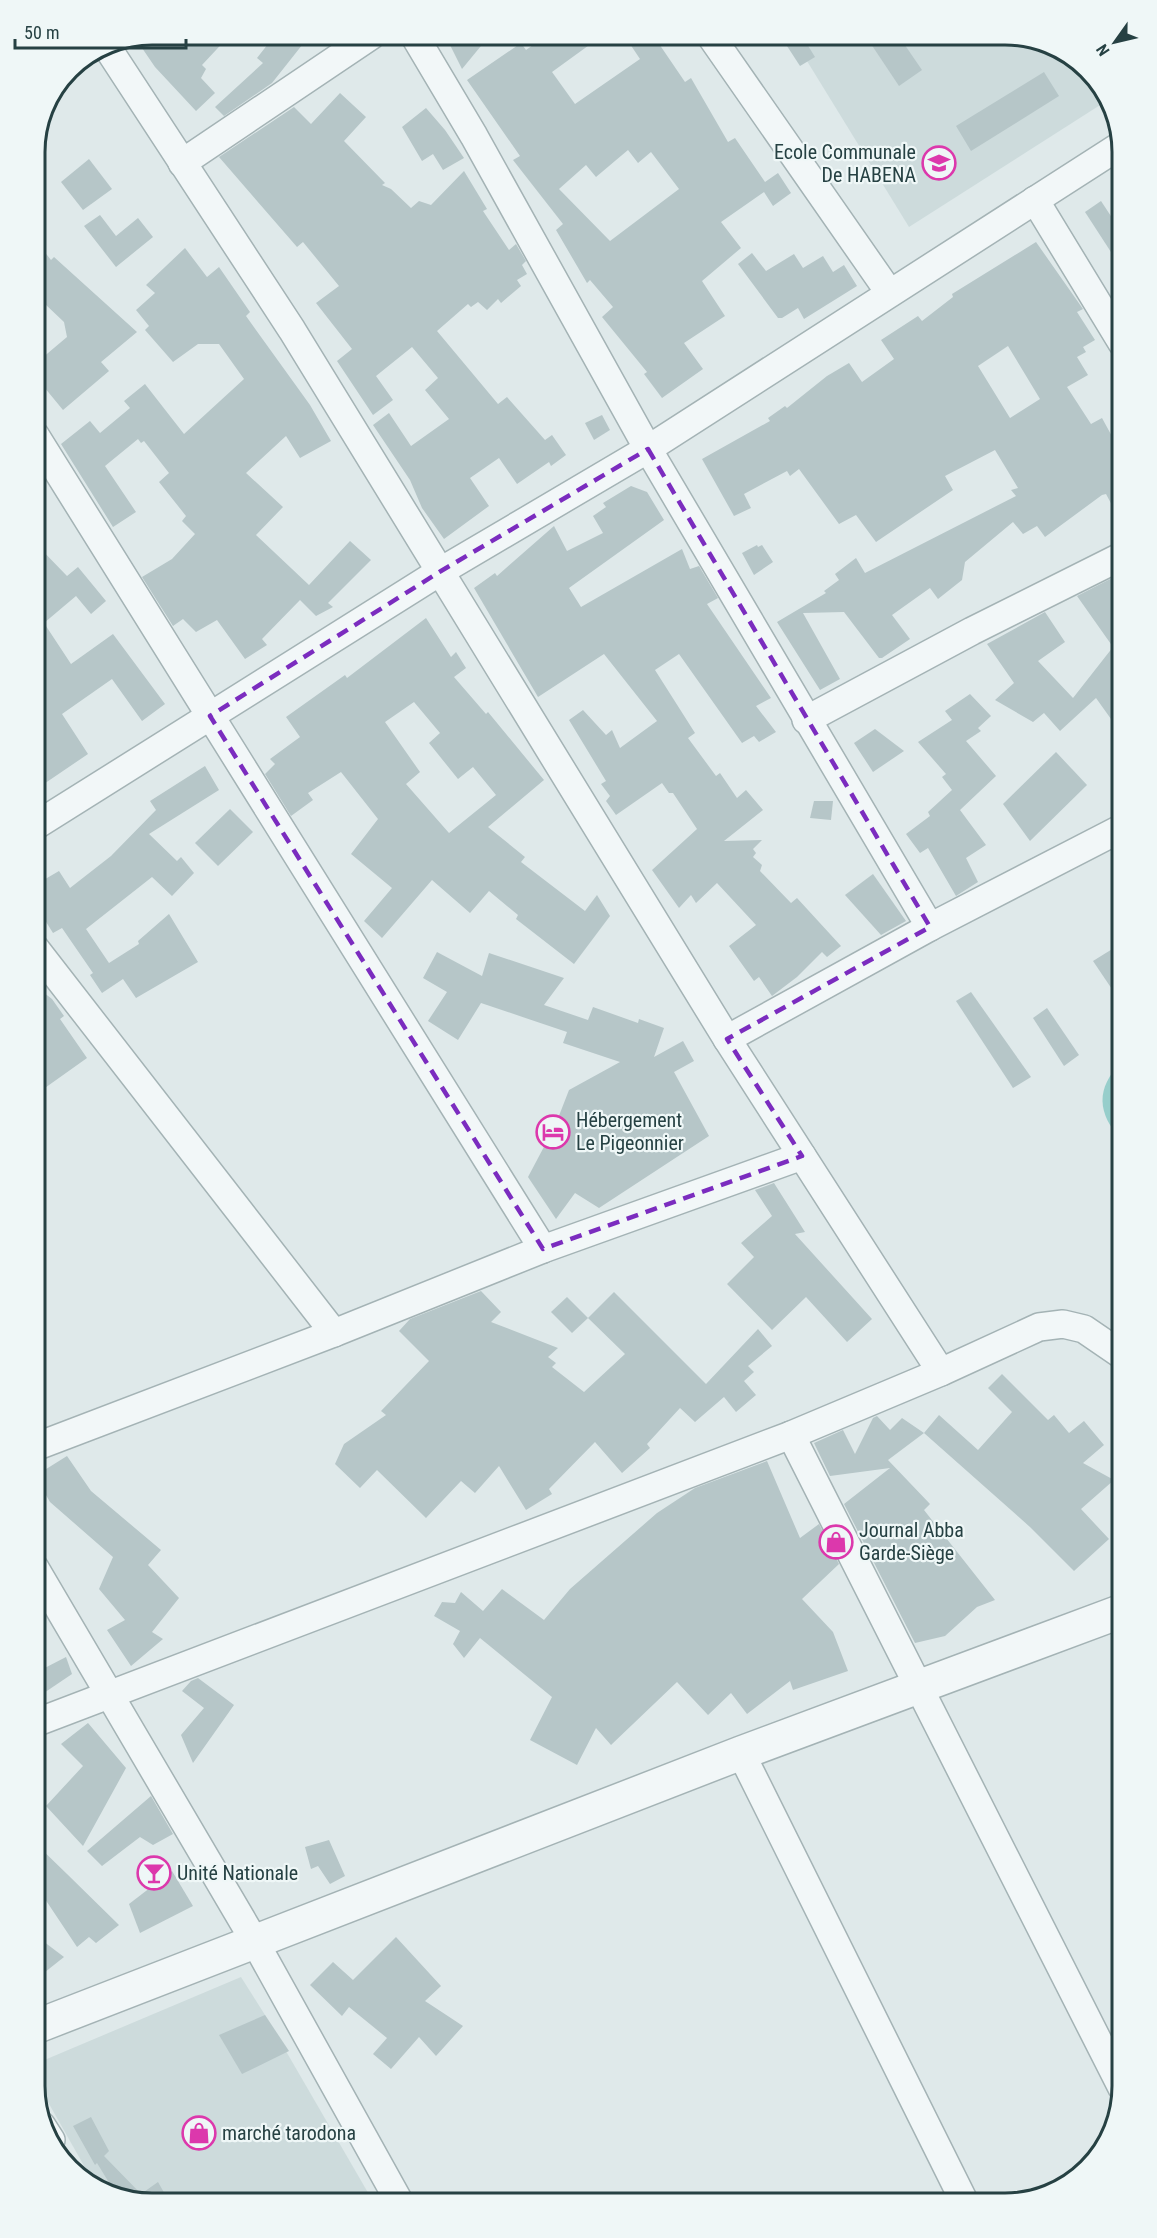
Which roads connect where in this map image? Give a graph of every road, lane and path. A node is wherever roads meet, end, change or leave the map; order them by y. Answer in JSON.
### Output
{"nodes":[{"id":1,"x":356,"y":45,"type":"edge"},
{"id":2,"x":420,"y":45,"type":"edge"},
{"id":3,"x":717,"y":45,"type":"edge"},
{"id":4,"x":111,"y":53,"type":"edge"},
{"id":5,"x":1112,"y":151,"type":"edge"},
{"id":6,"x":182,"y":163,"type":"junction"},
{"id":7,"x":1035,"y":200,"type":"junction"},
{"id":8,"x":889,"y":292,"type":"junction"},
{"id":9,"x":1112,"y":327,"type":"edge"},
{"id":10,"x":648,"y":449,"type":"junction"},
{"id":11,"x":45,"y":461,"type":"edge"},
{"id":12,"x":1112,"y":561,"type":"edge"},
{"id":13,"x":441,"y":571,"type":"junction"},
{"id":14,"x":210,"y":716,"type":"junction"},
{"id":15,"x":806,"y":720,"type":"junction"},
{"id":16,"x":45,"y":820,"type":"edge"},
{"id":17,"x":1112,"y":833,"type":"edge"},
{"id":18,"x":930,"y":927,"type":"junction"},
{"id":19,"x":45,"y":961,"type":"edge"},
{"id":20,"x":728,"y":1039,"type":"junction"},
{"id":21,"x":802,"y":1156,"type":"junction"},
{"id":22,"x":543,"y":1249,"type":"junction"},
{"id":23,"x":334,"y":1333,"type":"junction"},
{"id":24,"x":1112,"y":1348,"type":"edge"},
{"id":25,"x":941,"y":1372,"type":"junction"},
{"id":26,"x":791,"y":1435,"type":"junction"},
{"id":27,"x":45,"y":1443,"type":"edge"},
{"id":28,"x":45,"y":1587,"type":"edge"},
{"id":29,"x":1112,"y":1615,"type":"edge"},
{"id":30,"x":918,"y":1686,"type":"junction"},
{"id":31,"x":108,"y":1694,"type":"junction"},
{"id":32,"x":45,"y":1719,"type":"edge"},
{"id":33,"x":741,"y":1753,"type":"junction"},
{"id":34,"x":255,"y":1942,"type":"junction"},
{"id":35,"x":45,"y":2024,"type":"edge"},
{"id":36,"x":1112,"y":2068,"type":"edge"},
{"id":37,"x":394,"y":2193,"type":"edge"},
{"id":38,"x":960,"y":2193,"type":"edge"}],
"edges":[{"from":1,"to":6,"type":"street"},
{"from":2,"to":10,"type":"street"},
{"from":3,"to":8,"type":"street"},
{"from":4,"to":6,"type":"street"},
{"from":5,"to":7,"type":"street"},
{"from":6,"to":13,"type":"street"},
{"from":7,"to":8,"type":"street"},
{"from":7,"to":9,"type":"street"},
{"from":8,"to":10,"type":"street"},
{"from":10,"to":13,"type":"street"},
{"from":10,"to":15,"type":"street"},
{"from":11,"to":14,"type":"street"},
{"from":12,"to":15,"type":"street"},
{"from":13,"to":14,"type":"street"},
{"from":13,"to":20,"type":"street"},
{"from":14,"to":16,"type":"street"},
{"from":14,"to":22,"type":"street"},
{"from":15,"to":18,"type":"street"},
{"from":17,"to":18,"type":"street"},
{"from":18,"to":20,"type":"street"},
{"from":19,"to":23,"type":"street"},
{"from":20,"to":21,"type":"street"},
{"from":21,"to":22,"type":"street"},
{"from":21,"to":25,"type":"street"},
{"from":22,"to":23,"type":"street"},
{"from":23,"to":27,"type":"street"},
{"from":24,"to":25,"type":"street"},
{"from":25,"to":26,"type":"street"},
{"from":26,"to":30,"type":"street"},
{"from":26,"to":31,"type":"street"},
{"from":28,"to":31,"type":"street"},
{"from":29,"to":30,"type":"street"},
{"from":30,"to":33,"type":"street"},
{"from":30,"to":36,"type":"street"},
{"from":31,"to":32,"type":"street"},
{"from":31,"to":34,"type":"street"},
{"from":33,"to":34,"type":"street"},
{"from":33,"to":38,"type":"street"},
{"from":34,"to":35,"type":"street"},
{"from":34,"to":37,"type":"street"}]}
